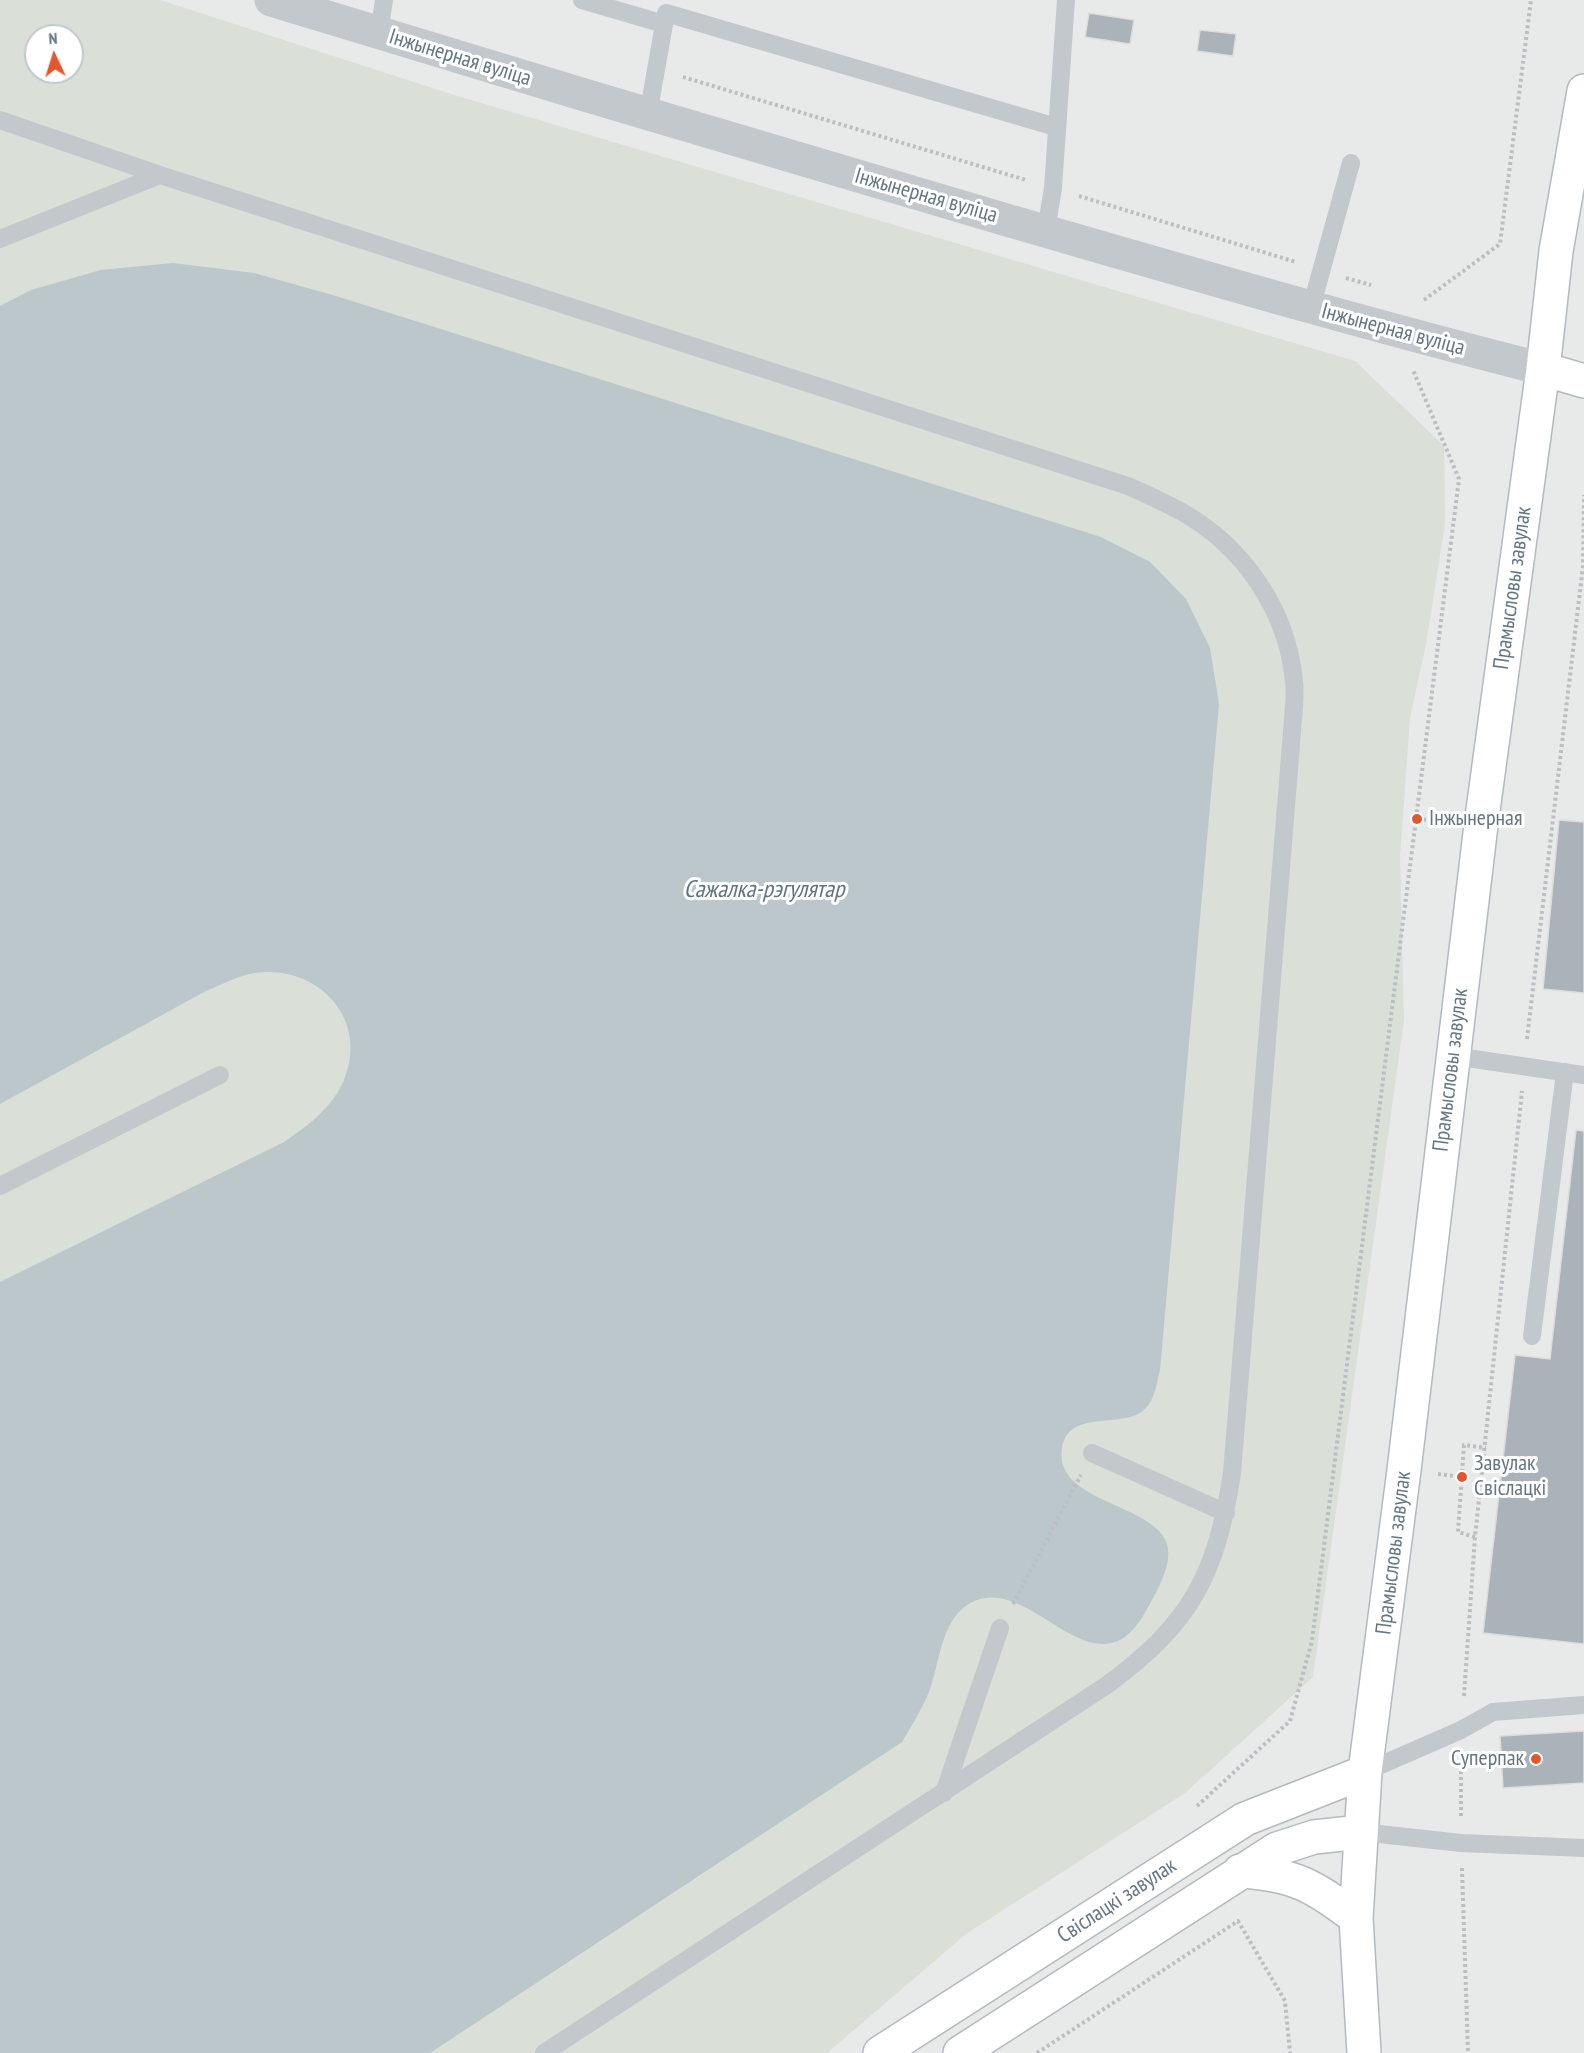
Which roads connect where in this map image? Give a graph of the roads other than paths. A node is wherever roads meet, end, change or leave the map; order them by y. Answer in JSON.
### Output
{"nodes":[{"id":1,"x":271,"y":0,"type":"edge"},
{"id":2,"x":384,"y":0,"type":"edge"},
{"id":3,"x":582,"y":0,"type":"edge"},
{"id":4,"x":1066,"y":0,"type":"edge"},
{"id":5,"x":327,"y":9,"type":"edge"},
{"id":6,"x":666,"y":12,"type":"edge"},
{"id":7,"x":379,"y":33,"type":"junction"},
{"id":8,"x":1584,"y":91,"type":"edge"},
{"id":9,"x":648,"y":116,"type":"junction"},
{"id":10,"x":0,"y":120,"type":"edge"},
{"id":11,"x":1056,"y":127,"type":"junction"},
{"id":12,"x":1351,"y":163,"type":"dead end"},
{"id":13,"x":160,"y":175,"type":"junction"},
{"id":14,"x":1046,"y":231,"type":"junction"},
{"id":15,"x":0,"y":239,"type":"edge"},
{"id":16,"x":1311,"y":308,"type":"junction"},
{"id":17,"x":1543,"y":369,"type":"junction"},
{"id":18,"x":1584,"y":381,"type":"edge"},
{"id":19,"x":1453,"y":1056,"type":"junction"},
{"id":20,"x":1565,"y":1072,"type":"junction"},
{"id":21,"x":220,"y":1075,"type":"dead end"},
{"id":22,"x":1584,"y":1075,"type":"edge"},
{"id":23,"x":0,"y":1186,"type":"edge"},
{"id":24,"x":1532,"y":1336,"type":"dead end"},
{"id":25,"x":1092,"y":1453,"type":"road end"},
{"id":26,"x":1226,"y":1514,"type":"junction"},
{"id":27,"x":1000,"y":1628,"type":"road end"},
{"id":28,"x":1584,"y":1705,"type":"edge"},
{"id":29,"x":1365,"y":1772,"type":"junction"},
{"id":30,"x":944,"y":1793,"type":"junction"},
{"id":31,"x":1361,"y":1832,"type":"junction"},
{"id":32,"x":1584,"y":1848,"type":"edge"},
{"id":33,"x":1240,"y":1871,"type":"junction"},
{"id":34,"x":1356,"y":1918,"type":"junction"},
{"id":35,"x":544,"y":2053,"type":"edge"},
{"id":36,"x":880,"y":2053,"type":"edge"},
{"id":37,"x":960,"y":2053,"type":"edge"},
{"id":38,"x":1364,"y":2053,"type":"edge"}],
"edges":[{"from":1,"to":5,"type":"street","name":"Інжынерная вуліца"},
{"from":2,"to":7,"type":"lane"},
{"from":3,"to":6,"type":"lane"},
{"from":4,"to":11,"type":"lane"},
{"from":5,"to":7,"type":"street","name":"Інжынерная вуліца"},
{"from":6,"to":9,"type":"lane"},
{"from":6,"to":11,"type":"lane"},
{"from":7,"to":9,"type":"street","name":"Інжынерная вуліца"},
{"from":8,"to":17,"type":"main road","name":"Прамысловы завулак"},
{"from":9,"to":14,"type":"street","name":"Інжынерная вуліца"},
{"from":10,"to":13,"type":"lane"},
{"from":11,"to":14,"type":"lane"},
{"from":12,"to":16,"type":"lane"},
{"from":13,"to":15,"type":"lane"},
{"from":13,"to":26,"type":"lane"},
{"from":14,"to":16,"type":"street","name":"Інжынерная вуліца"},
{"from":16,"to":17,"type":"street","name":"Інжынерная вуліца"},
{"from":17,"to":18,"type":"main road","name":"Інжынерная вуліца"},
{"from":17,"to":19,"type":"main road","name":"Прамысловы завулак"},
{"from":19,"to":20,"type":"lane"},
{"from":19,"to":29,"type":"main road","name":"Прамысловы завулак"},
{"from":20,"to":22,"type":"lane"},
{"from":20,"to":24,"type":"lane"},
{"from":21,"to":23,"type":"lane"},
{"from":25,"to":26,"type":"lane"},
{"from":26,"to":30,"type":"lane"},
{"from":27,"to":30,"type":"lane"},
{"from":28,"to":29,"type":"lane"},
{"from":29,"to":31,"type":"main road","name":"Прамысловы завулак"},
{"from":29,"to":36,"type":"main road","name":"Свіслацкі завулак"},
{"from":30,"to":35,"type":"lane"},
{"from":31,"to":32,"type":"lane"},
{"from":31,"to":33,"type":"main road","name":"Свіслацкі завулак"},
{"from":31,"to":34,"type":"main road","name":"Прамысловы завулак"},
{"from":33,"to":34,"type":"main road"},
{"from":33,"to":37,"type":"main road","name":"Свіслацкі завулак"},
{"from":34,"to":38,"type":"main road","name":"Прамысловы завулак"}]}
